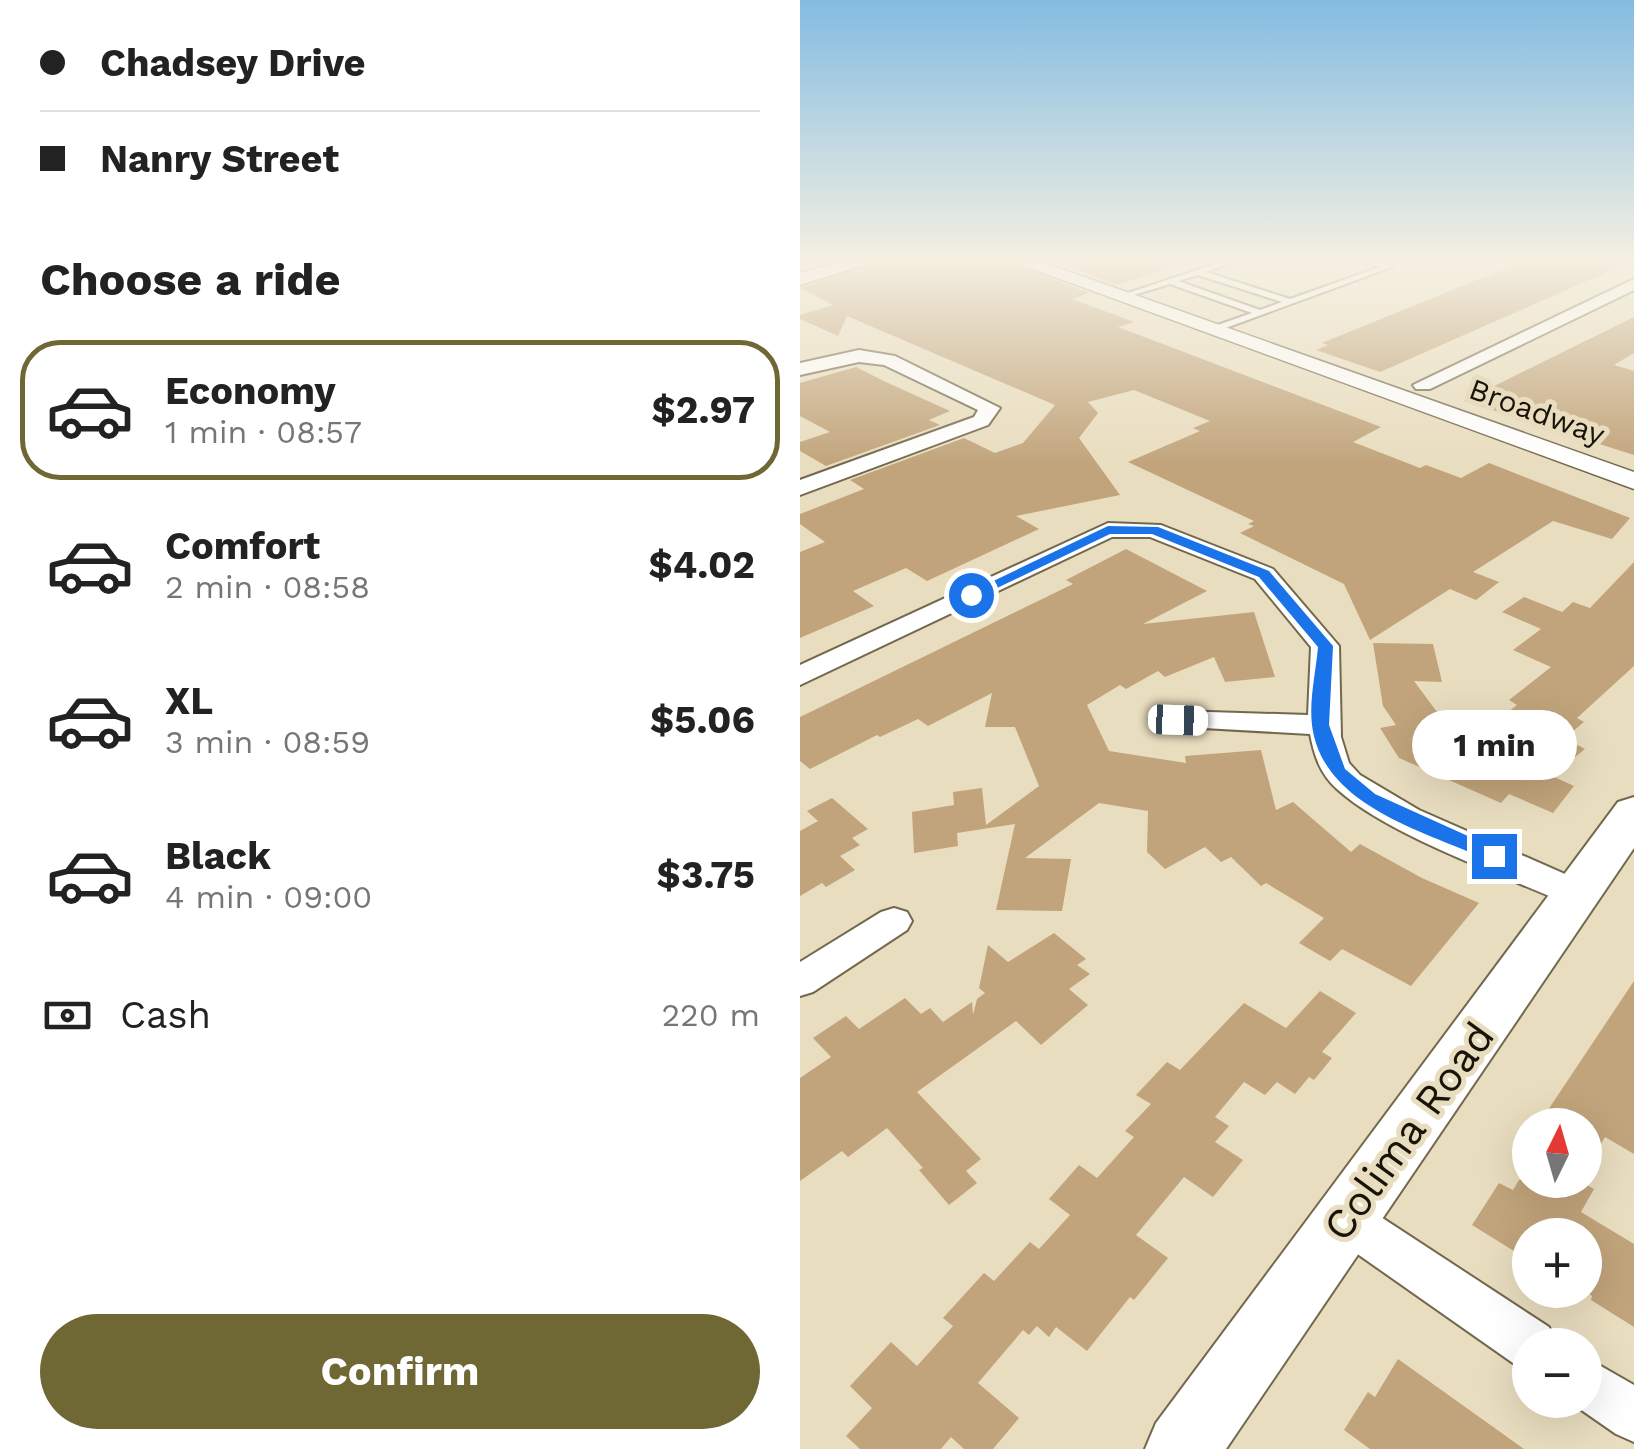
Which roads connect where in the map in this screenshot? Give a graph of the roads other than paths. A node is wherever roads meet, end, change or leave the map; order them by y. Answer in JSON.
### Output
{"nodes":[{"id":1,"x":1212,"y":330,"type":"edge"},
{"id":2,"x":1540,"y":330,"type":"edge"},
{"id":3,"x":800,"y":369,"type":"edge"},
{"id":4,"x":1423,"y":386,"type":"dead end"},
{"id":5,"x":1634,"y":480,"type":"edge"},
{"id":6,"x":800,"y":488,"type":"edge"},
{"id":7,"x":800,"y":676,"type":"edge"},
{"id":8,"x":1178,"y":720,"type":"dead end"},
{"id":9,"x":1320,"y":725,"type":"junction"},
{"id":10,"x":1634,"y":814,"type":"edge"},
{"id":11,"x":1578,"y":894,"type":"junction"},
{"id":12,"x":894,"y":921,"type":"dead end"},
{"id":13,"x":800,"y":981,"type":"edge"},
{"id":14,"x":1345,"y":1218,"type":"junction"},
{"id":15,"x":1512,"y":1333,"type":"edge"},
{"id":16,"x":1602,"y":1394,"type":"edge"},
{"id":17,"x":1634,"y":1416,"type":"edge"},
{"id":18,"x":1182,"y":1449,"type":"edge"}],
"edges":[{"from":1,"to":5,"type":"street","name":"Broadway"},
{"from":2,"to":4,"type":"street"},
{"from":3,"to":6,"type":"street"},
{"from":7,"to":9,"type":"street"},
{"from":8,"to":9,"type":"street"},
{"from":9,"to":11,"type":"street"},
{"from":10,"to":11,"type":"main road","name":"Colima Road"},
{"from":11,"to":14,"type":"main road","name":"Colima Road"},
{"from":12,"to":13,"type":"street"},
{"from":14,"to":15,"type":"street"},
{"from":14,"to":18,"type":"main road","name":"Colima Road"},
{"from":16,"to":17,"type":"street"}]}
